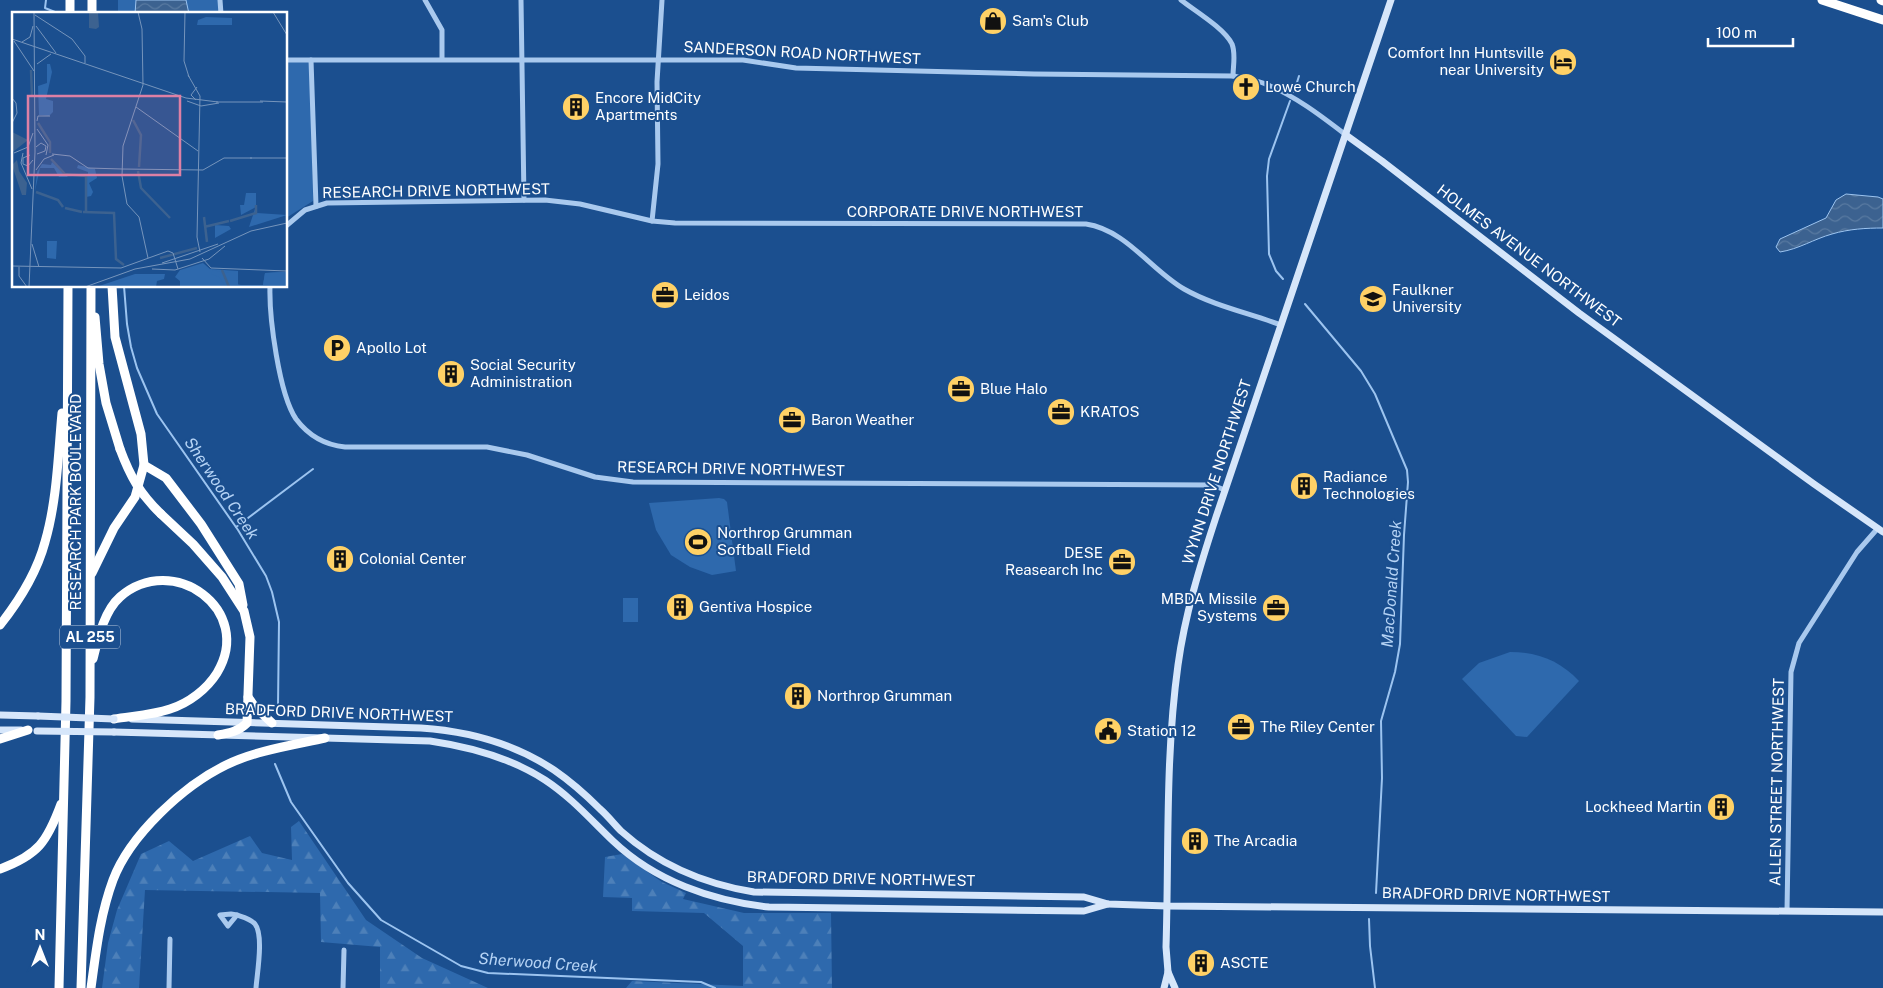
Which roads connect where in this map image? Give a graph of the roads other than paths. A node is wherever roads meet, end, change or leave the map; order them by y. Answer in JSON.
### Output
{"nodes":[{"id":1,"x":425,"y":0,"type":"edge"},
{"id":2,"x":521,"y":0,"type":"edge"},
{"id":3,"x":662,"y":0,"type":"edge"},
{"id":4,"x":1181,"y":0,"type":"edge"},
{"id":5,"x":1391,"y":0,"type":"edge"},
{"id":6,"x":1822,"y":0,"type":"edge"},
{"id":7,"x":1883,"y":20,"type":"edge"},
{"id":8,"x":442,"y":59,"type":"junction"},
{"id":9,"x":522,"y":59,"type":"junction"},
{"id":10,"x":288,"y":60,"type":"edge"},
{"id":11,"x":311,"y":60,"type":"junction"},
{"id":12,"x":659,"y":60,"type":"junction"},
{"id":13,"x":1232,"y":76,"type":"junction"},
{"id":14,"x":1346,"y":135,"type":"junction"},
{"id":15,"x":524,"y":200,"type":"junction"},
{"id":16,"x":316,"y":206,"type":"junction"},
{"id":17,"x":652,"y":221,"type":"junction"},
{"id":18,"x":288,"y":224,"type":"edge"},
{"id":19,"x":68,"y":288,"type":"edge"},
{"id":20,"x":92,"y":288,"type":"edge"},
{"id":21,"x":92,"y":288,"type":"edge"},
{"id":22,"x":112,"y":288,"type":"edge"},
{"id":23,"x":270,"y":288,"type":"edge"},
{"id":24,"x":1281,"y":325,"type":"junction"},
{"id":25,"x":68,"y":366,"type":"junction"},
{"id":26,"x":144,"y":464,"type":"junction"},
{"id":27,"x":1225,"y":490,"type":"junction"},
{"id":28,"x":1880,"y":530,"type":"edge"},
{"id":29,"x":90,"y":578,"type":"junction"},
{"id":30,"x":244,"y":611,"type":"junction"},
{"id":31,"x":0,"y":625,"type":"edge"},
{"id":32,"x":90,"y":674,"type":"junction"},
{"id":33,"x":248,"y":697,"type":"junction"},
{"id":34,"x":0,"y":715,"type":"edge"},
{"id":35,"x":114,"y":719,"type":"junction"},
{"id":36,"x":247,"y":723,"type":"junction"},
{"id":37,"x":272,"y":723,"type":"junction"},
{"id":38,"x":0,"y":730,"type":"edge"},
{"id":39,"x":32,"y":731,"type":"junction"},
{"id":40,"x":218,"y":735,"type":"junction"},
{"id":41,"x":325,"y":738,"type":"junction"},
{"id":42,"x":0,"y":739,"type":"edge"},
{"id":43,"x":64,"y":797,"type":"junction"},
{"id":44,"x":0,"y":870,"type":"edge"},
{"id":45,"x":1108,"y":904,"type":"junction"},
{"id":46,"x":1167,"y":906,"type":"junction"},
{"id":47,"x":1787,"y":911,"type":"junction"},
{"id":48,"x":1883,"y":912,"type":"edge"},
{"id":49,"x":237,"y":916,"type":"dead end"},
{"id":50,"x":170,"y":939,"type":"dead end"},
{"id":51,"x":344,"y":950,"type":"dead end"},
{"id":52,"x":1168,"y":972,"type":"junction"},
{"id":53,"x":59,"y":988,"type":"edge"},
{"id":54,"x":81,"y":988,"type":"edge"},
{"id":55,"x":91,"y":988,"type":"edge"},
{"id":56,"x":169,"y":988,"type":"edge"},
{"id":57,"x":256,"y":988,"type":"edge"},
{"id":58,"x":342,"y":988,"type":"edge"},
{"id":59,"x":1164,"y":988,"type":"edge"},
{"id":60,"x":1175,"y":988,"type":"edge"}],
"edges":[{"from":1,"to":8,"type":"street"},
{"from":2,"to":9,"type":"street"},
{"from":3,"to":12,"type":"street"},
{"from":4,"to":13,"type":"street"},
{"from":5,"to":14,"type":"main road","name":"WYNN DRIVE NORTHWEST"},
{"from":6,"to":7,"type":"highway"},
{"from":8,"to":9,"type":"street","name":"SANDERSON ROAD NORTHWEST"},
{"from":8,"to":11,"type":"street","name":"SANDERSON ROAD NORTHWEST"},
{"from":9,"to":12,"type":"street","name":"SANDERSON ROAD NORTHWEST"},
{"from":9,"to":15,"type":"street"},
{"from":10,"to":11,"type":"street","name":"SANDERSON ROAD NORTHWEST"},
{"from":11,"to":16,"type":"street"},
{"from":12,"to":13,"type":"street","name":"SANDERSON ROAD NORTHWEST"},
{"from":12,"to":17,"type":"street"},
{"from":13,"to":14,"type":"street","name":"HOLMES AVENUE NORTHWEST"},
{"from":14,"to":24,"type":"main road","name":"WYNN DRIVE NORTHWEST"},
{"from":14,"to":28,"type":"main road","name":"HOLMES AVENUE NORTHWEST"},
{"from":15,"to":16,"type":"street","name":"RESEARCH DRIVE NORTHWEST"},
{"from":15,"to":17,"type":"street","name":"RESEARCH DRIVE NORTHWEST"},
{"from":16,"to":18,"type":"street","name":"RESEARCH DRIVE NORTHWEST"},
{"from":17,"to":24,"type":"street","name":"CORPORATE DRIVE NORTHWEST"},
{"from":19,"to":25,"type":"highway","name":"RESEARCH PARK BOULEVARD","number":"AL 255"},
{"from":20,"to":30,"type":"highway","bridge":true},
{"from":21,"to":29,"type":"highway","name":"RESEARCH PARK BOULEVARD","number":"AL 255"},
{"from":22,"to":26,"type":"highway"},
{"from":23,"to":27,"type":"street","name":"RESEARCH DRIVE NORTHWEST"},
{"from":24,"to":27,"type":"main road","name":"WYNN DRIVE NORTHWEST"},
{"from":25,"to":31,"type":"highway"},
{"from":25,"to":43,"type":"highway","name":"RESEARCH PARK BOULEVARD","number":"AL 255"},
{"from":26,"to":29,"type":"highway"},
{"from":26,"to":30,"type":"highway"},
{"from":27,"to":46,"type":"main road","name":"WYNN DRIVE NORTHWEST"},
{"from":28,"to":47,"type":"street","name":"ALLEN STREET NORTHWEST"},
{"from":29,"to":32,"type":"highway","name":"RESEARCH PARK BOULEVARD","number":"AL 255"},
{"from":30,"to":33,"type":"highway"},
{"from":32,"to":35,"type":"highway"},
{"from":32,"to":54,"type":"highway","name":"RESEARCH PARK BOULEVARD","number":"AL 255"},
{"from":33,"to":36,"type":"highway"},
{"from":33,"to":37,"type":"highway"},
{"from":34,"to":35,"type":"main road","name":"BRADFORD DRIVE NORTHWEST","bridge":true},
{"from":35,"to":36,"type":"main road","name":"BRADFORD DRIVE NORTHWEST"},
{"from":36,"to":37,"type":"main road","name":"BRADFORD DRIVE NORTHWEST"},
{"from":36,"to":40,"type":"highway"},
{"from":37,"to":45,"type":"main road","name":"BRADFORD DRIVE NORTHWEST"},
{"from":38,"to":39,"type":"main road","name":"BRADFORD DRIVE NORTHWEST"},
{"from":39,"to":40,"type":"main road","name":"BRADFORD DRIVE NORTHWEST","bridge":true},
{"from":39,"to":42,"type":"highway"},
{"from":40,"to":41,"type":"main road","name":"BRADFORD DRIVE NORTHWEST"},
{"from":41,"to":45,"type":"main road","name":"BRADFORD DRIVE NORTHWEST"},
{"from":41,"to":55,"type":"highway"},
{"from":43,"to":44,"type":"highway"},
{"from":43,"to":53,"type":"highway","name":"RESEARCH PARK BOULEVARD","number":"AL 255"},
{"from":45,"to":46,"type":"main road","name":"BRADFORD DRIVE NORTHWEST"},
{"from":46,"to":47,"type":"main road","name":"BRADFORD DRIVE NORTHWEST"},
{"from":46,"to":52,"type":"main road","name":"WYNN DRIVE NORTHWEST"},
{"from":47,"to":48,"type":"main road","name":"BRADFORD DRIVE NORTHWEST"},
{"from":49,"to":57,"type":"street"},
{"from":50,"to":56,"type":"street"},
{"from":51,"to":58,"type":"street"},
{"from":52,"to":59,"type":"main road","name":"WYNN DRIVE NORTHWEST"},
{"from":52,"to":60,"type":"main road","name":"WYNN DRIVE NORTHWEST"}]}
